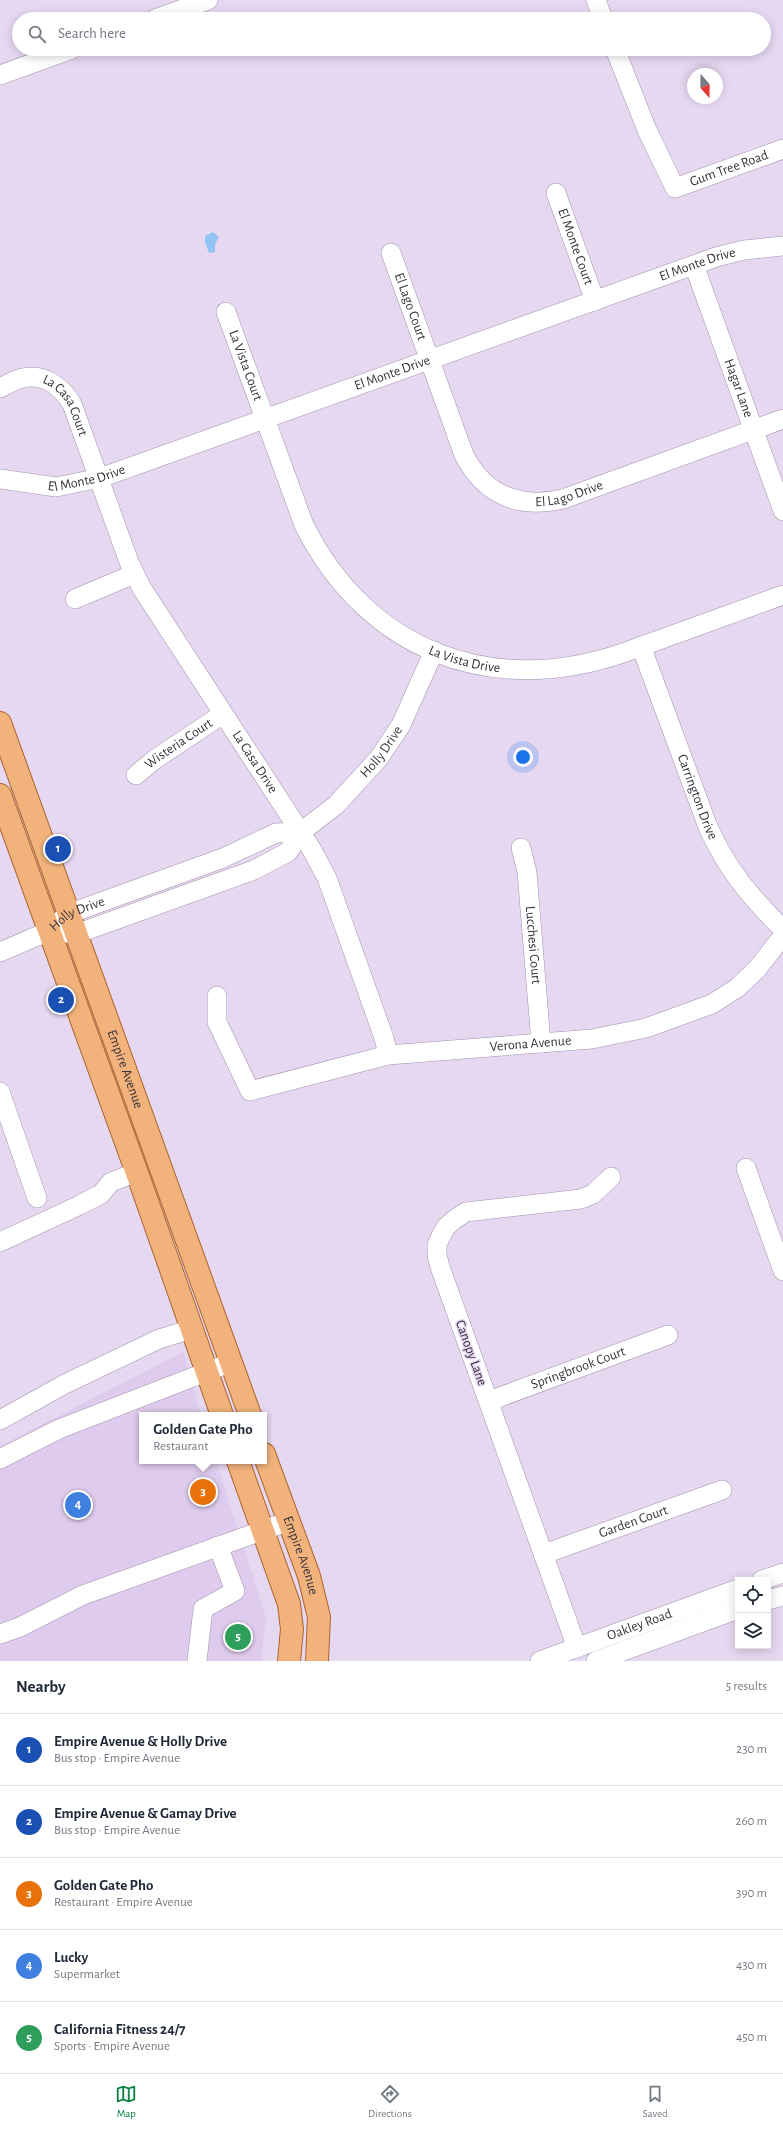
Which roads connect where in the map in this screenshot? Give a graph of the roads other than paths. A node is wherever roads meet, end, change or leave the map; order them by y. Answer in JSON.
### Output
{"nodes":[{"id":1,"x":208,"y":0,"type":"edge"},
{"id":2,"x":596,"y":0,"type":"edge"},
{"id":3,"x":175,"y":12,"type":"edge"},
{"id":4,"x":600,"y":12,"type":"edge"},
{"id":5,"x":53,"y":56,"type":"edge"},
{"id":6,"x":618,"y":56,"type":"edge"},
{"id":7,"x":0,"y":75,"type":"edge"},
{"id":8,"x":783,"y":149,"type":"edge"},
{"id":9,"x":556,"y":193,"type":"dead end"},
{"id":10,"x":783,"y":246,"type":"edge"},
{"id":11,"x":391,"y":253,"type":"dead end"},
{"id":12,"x":694,"y":265,"type":"junction"},
{"id":13,"x":595,"y":301,"type":"junction"},
{"id":14,"x":226,"y":312,"type":"dead end"},
{"id":15,"x":430,"y":359,"type":"junction"},
{"id":16,"x":0,"y":388,"type":"edge"},
{"id":17,"x":265,"y":419,"type":"junction"},
{"id":18,"x":783,"y":419,"type":"edge"},
{"id":19,"x":754,"y":430,"type":"junction"},
{"id":20,"x":100,"y":478,"type":"junction"},
{"id":21,"x":0,"y":479,"type":"edge"},
{"id":22,"x":783,"y":511,"type":"edge"},
{"id":23,"x":134,"y":574,"type":"junction"},
{"id":24,"x":783,"y":595,"type":"edge"},
{"id":25,"x":75,"y":599,"type":"dead end"},
{"id":26,"x":641,"y":646,"type":"junction"},
{"id":27,"x":434,"y":651,"type":"junction"},
{"id":28,"x":223,"y":714,"type":"junction"},
{"id":29,"x":0,"y":723,"type":"edge"},
{"id":30,"x":136,"y":775,"type":"dead end"},
{"id":31,"x":0,"y":795,"type":"edge"},
{"id":32,"x":301,"y":832,"type":"junction"},
{"id":33,"x":521,"y":848,"type":"dead end"},
{"id":34,"x":68,"y":914,"type":"junction"},
{"id":35,"x":783,"y":929,"type":"edge"},
{"id":36,"x":49,"y":932,"type":"junction"},
{"id":37,"x":76,"y":934,"type":"junction"},
{"id":38,"x":783,"y":936,"type":"edge"},
{"id":39,"x":0,"y":952,"type":"edge"},
{"id":40,"x":218,"y":996,"type":"dead end"},
{"id":41,"x":541,"y":1043,"type":"junction"},
{"id":42,"x":388,"y":1055,"type":"junction"},
{"id":43,"x":0,"y":1092,"type":"edge"},
{"id":44,"x":6,"y":1127,"type":"edge"},
{"id":45,"x":746,"y":1168,"type":"dead end"},
{"id":46,"x":612,"y":1177,"type":"dead end"},
{"id":47,"x":139,"y":1178,"type":"junction"},
{"id":48,"x":37,"y":1198,"type":"dead end"},
{"id":49,"x":0,"y":1242,"type":"edge"},
{"id":50,"x":189,"y":1249,"type":"junction"},
{"id":51,"x":783,"y":1271,"type":"edge"},
{"id":52,"x":192,"y":1329,"type":"junction"},
{"id":53,"x":668,"y":1336,"type":"dead end"},
{"id":54,"x":232,"y":1362,"type":"junction"},
{"id":55,"x":207,"y":1371,"type":"junction"},
{"id":56,"x":489,"y":1401,"type":"junction"},
{"id":57,"x":221,"y":1412,"type":"edge"},
{"id":58,"x":249,"y":1412,"type":"edge"},
{"id":59,"x":0,"y":1420,"type":"edge"},
{"id":60,"x":0,"y":1459,"type":"edge"},
{"id":61,"x":267,"y":1462,"type":"edge"},
{"id":62,"x":239,"y":1464,"type":"edge"},
{"id":63,"x":722,"y":1490,"type":"dead end"},
{"id":64,"x":289,"y":1521,"type":"junction"},
{"id":65,"x":264,"y":1530,"type":"junction"},
{"id":66,"x":218,"y":1546,"type":"junction"},
{"id":67,"x":544,"y":1554,"type":"junction"},
{"id":68,"x":783,"y":1573,"type":"edge"},
{"id":69,"x":771,"y":1577,"type":"edge"},
{"id":70,"x":735,"y":1590,"type":"edge"},
{"id":71,"x":783,"y":1596,"type":"edge"},
{"id":72,"x":771,"y":1599,"type":"edge"},
{"id":73,"x":735,"y":1610,"type":"edge"},
{"id":74,"x":0,"y":1634,"type":"edge"},
{"id":75,"x":577,"y":1648,"type":"junction"},
{"id":76,"x":197,"y":1661,"type":"edge"},
{"id":77,"x":290,"y":1661,"type":"edge"},
{"id":78,"x":317,"y":1661,"type":"edge"},
{"id":79,"x":540,"y":1661,"type":"edge"},
{"id":80,"x":596,"y":1661,"type":"edge"}],
"edges":[{"from":1,"to":3,"type":"street"},
{"from":2,"to":4,"type":"street"},
{"from":5,"to":7,"type":"street"},
{"from":6,"to":8,"type":"street","name":"Gum Tree Road"},
{"from":9,"to":13,"type":"street","name":"El Monte Court"},
{"from":10,"to":12,"type":"street","name":"El Monte Drive"},
{"from":11,"to":15,"type":"street","name":"El Lago Court"},
{"from":12,"to":13,"type":"street","name":"El Monte Drive"},
{"from":12,"to":19,"type":"street","name":"Hagar Lane"},
{"from":13,"to":15,"type":"street","name":"El Monte Drive"},
{"from":14,"to":17,"type":"street","name":"La Vista Court"},
{"from":15,"to":17,"type":"street","name":"El Monte Drive"},
{"from":15,"to":19,"type":"street","name":"El Lago Drive"},
{"from":16,"to":20,"type":"street","name":"La Casa Court"},
{"from":17,"to":20,"type":"street","name":"El Monte Drive"},
{"from":17,"to":27,"type":"street","name":"La Vista Drive"},
{"from":18,"to":19,"type":"street","name":"El Lago Drive"},
{"from":19,"to":22,"type":"street","name":"Hagar Lane"},
{"from":20,"to":21,"type":"street","name":"El Monte Drive"},
{"from":20,"to":23,"type":"street","name":"La Casa Drive"},
{"from":23,"to":25,"type":"street"},
{"from":23,"to":28,"type":"street","name":"La Casa Drive"},
{"from":24,"to":26,"type":"street","name":"La Vista Drive"},
{"from":26,"to":27,"type":"street","name":"La Vista Drive"},
{"from":26,"to":35,"type":"street","name":"Carrington Drive"},
{"from":27,"to":32,"type":"street","name":"Holly Drive"},
{"from":28,"to":30,"type":"street","name":"Wisteria Court"},
{"from":28,"to":32,"type":"street","name":"La Casa Drive"},
{"from":29,"to":34,"type":"main road","name":"Empire Avenue"},
{"from":31,"to":36,"type":"main road","name":"Empire Avenue"},
{"from":32,"to":34,"type":"street","name":"Holly Drive"},
{"from":32,"to":37,"type":"street","name":"Holly Drive"},
{"from":32,"to":42,"type":"street","name":"La Casa Drive"},
{"from":33,"to":41,"type":"street","name":"Lucchesi Court"},
{"from":34,"to":36,"type":"street","name":"Holly Drive"},
{"from":34,"to":37,"type":"main road","name":"Empire Avenue"},
{"from":36,"to":37,"type":"street","name":"Holly Drive"},
{"from":36,"to":39,"type":"street"},
{"from":36,"to":47,"type":"main road","name":"Empire Avenue"},
{"from":37,"to":50,"type":"main road","name":"Empire Avenue"},
{"from":38,"to":41,"type":"street","name":"Verona Avenue"},
{"from":40,"to":42,"type":"street","name":"Verona Avenue"},
{"from":41,"to":42,"type":"street","name":"Verona Avenue"},
{"from":43,"to":44,"type":"street"},
{"from":44,"to":48,"type":"street"},
{"from":45,"to":51,"type":"street"},
{"from":46,"to":56,"type":"street","name":"Canopy Lane"},
{"from":47,"to":49,"type":"street"},
{"from":47,"to":50,"type":"main road"},
{"from":47,"to":52,"type":"main road","name":"Empire Avenue"},
{"from":50,"to":54,"type":"main road","name":"Empire Avenue"},
{"from":52,"to":55,"type":"main road","name":"Empire Avenue"},
{"from":52,"to":59,"type":"street"},
{"from":53,"to":56,"type":"street","name":"Springbrook Court"},
{"from":54,"to":55,"type":"street"},
{"from":54,"to":58,"type":"main road","name":"Empire Avenue"},
{"from":55,"to":57,"type":"main road","name":"Empire Avenue"},
{"from":55,"to":60,"type":"street"},
{"from":56,"to":67,"type":"street","name":"Canopy Lane"},
{"from":61,"to":64,"type":"main road","name":"Empire Avenue"},
{"from":62,"to":65,"type":"main road","name":"Empire Avenue"},
{"from":63,"to":67,"type":"street","name":"Garden Court"},
{"from":64,"to":65,"type":"street"},
{"from":64,"to":78,"type":"main road","name":"Empire Avenue"},
{"from":65,"to":66,"type":"street"},
{"from":65,"to":77,"type":"main road","name":"Empire Avenue"},
{"from":66,"to":74,"type":"street"},
{"from":66,"to":76,"type":"street"},
{"from":67,"to":75,"type":"street","name":"Canopy Lane"},
{"from":68,"to":69,"type":"street"},
{"from":70,"to":75,"type":"street","name":"Oakley Road"},
{"from":71,"to":72,"type":"street"},
{"from":73,"to":80,"type":"street","name":"Oakley Road"},
{"from":75,"to":79,"type":"street","name":"Oakley Road"}]}
